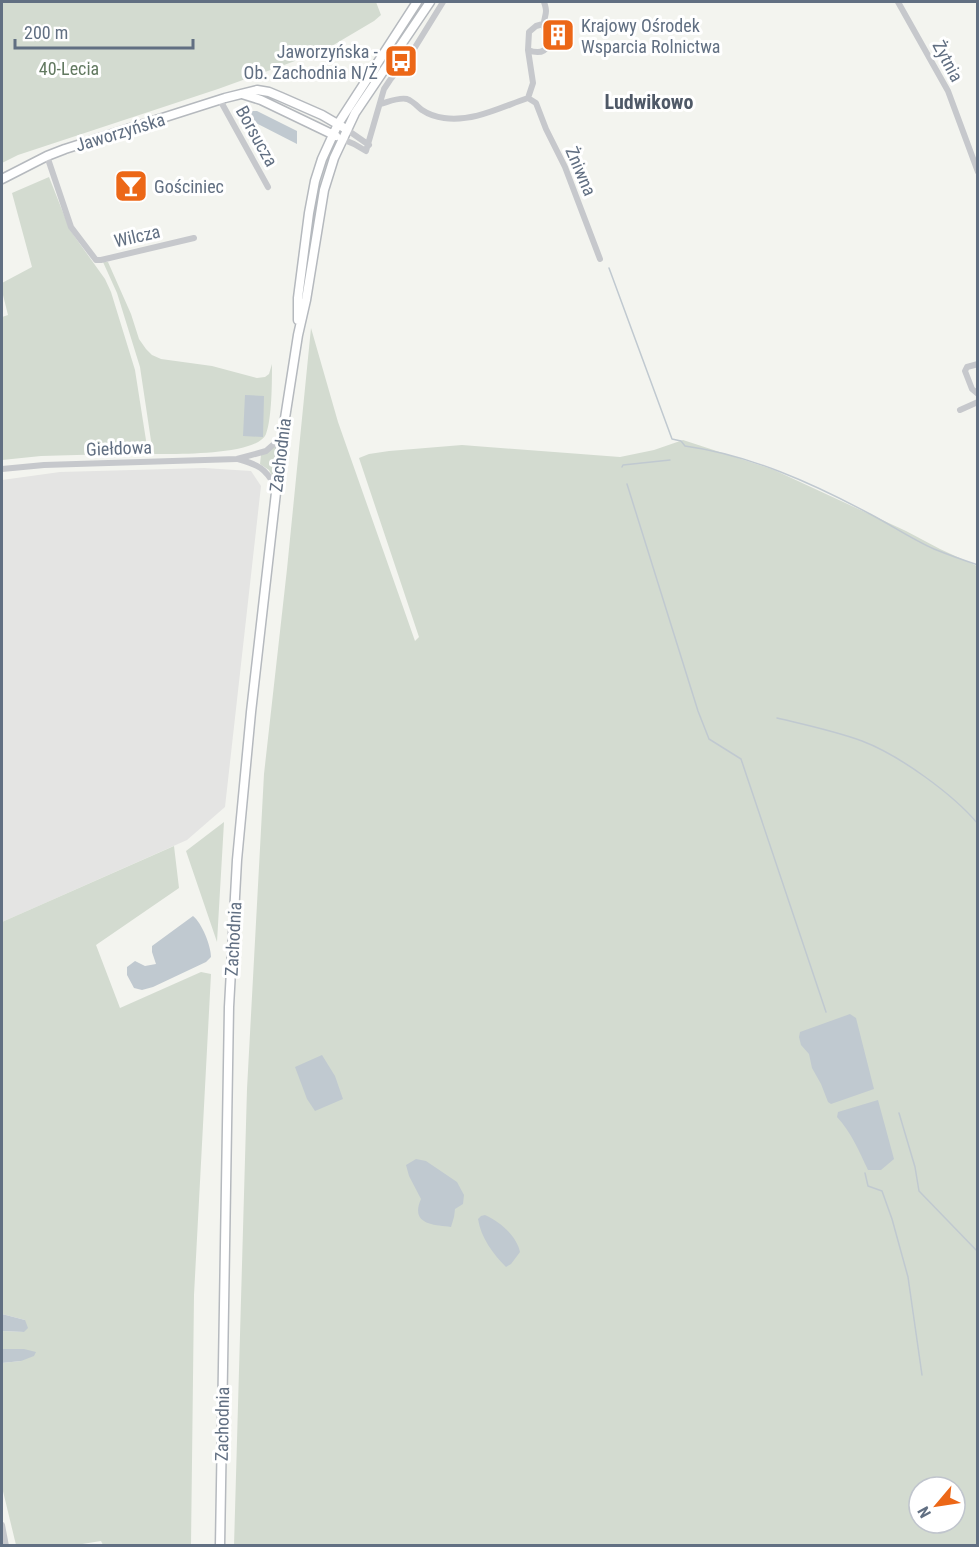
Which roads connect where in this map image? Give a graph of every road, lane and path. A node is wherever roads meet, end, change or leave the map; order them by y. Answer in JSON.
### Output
{"nodes":[{"id":1,"x":417,"y":2,"type":"edge"},
{"id":2,"x":430,"y":2,"type":"edge"},
{"id":3,"x":443,"y":2,"type":"edge"},
{"id":4,"x":544,"y":2,"type":"edge"},
{"id":5,"x":898,"y":2,"type":"edge"},
{"id":6,"x":543,"y":24,"type":"junction"},
{"id":7,"x":528,"y":50,"type":"junction"},
{"id":8,"x":242,"y":94,"type":"junction"},
{"id":9,"x":528,"y":98,"type":"junction"},
{"id":10,"x":220,"y":100,"type":"junction"},
{"id":11,"x":380,"y":104,"type":"junction"},
{"id":12,"x":342,"y":127,"type":"junction"},
{"id":13,"x":338,"y":136,"type":"junction"},
{"id":14,"x":368,"y":148,"type":"junction"},
{"id":15,"x":47,"y":156,"type":"junction"},
{"id":16,"x":978,"y":172,"type":"edge"},
{"id":17,"x":2,"y":179,"type":"edge"},
{"id":18,"x":268,"y":187,"type":"dead end"},
{"id":19,"x":194,"y":238,"type":"dead end"},
{"id":20,"x":600,"y":259,"type":"dead end"},
{"id":21,"x":978,"y":364,"type":"edge"},
{"id":22,"x":978,"y":394,"type":"edge"},
{"id":23,"x":978,"y":402,"type":"edge"},
{"id":24,"x":960,"y":410,"type":"dead end"},
{"id":25,"x":282,"y":436,"type":"junction"},
{"id":26,"x":237,"y":459,"type":"junction"},
{"id":27,"x":2,"y":469,"type":"edge"},
{"id":28,"x":276,"y":488,"type":"junction"},
{"id":29,"x":2,"y":1526,"type":"edge"},
{"id":30,"x":6,"y":1545,"type":"edge"},
{"id":31,"x":220,"y":1545,"type":"edge"}],
"edges":[{"from":1,"to":12,"type":"main road"},
{"from":2,"to":12,"type":"main road"},
{"from":3,"to":11,"type":"street"},
{"from":4,"to":6,"type":"street"},
{"from":5,"to":16,"type":"street","name":"Żytnia"},
{"from":6,"to":7,"type":"street"},
{"from":6,"to":7,"type":"street"},
{"from":7,"to":9,"type":"street"},
{"from":8,"to":10,"type":"main road","name":"Jaworzyńska"},
{"from":8,"to":12,"type":"main road","name":"Jaworzyńska"},
{"from":8,"to":13,"type":"main road"},
{"from":9,"to":11,"type":"street"},
{"from":9,"to":20,"type":"street","name":"Żniwna"},
{"from":10,"to":15,"type":"main road","name":"Jaworzyńska"},
{"from":10,"to":18,"type":"street","name":"Borsucza"},
{"from":11,"to":14,"type":"street"},
{"from":12,"to":13,"type":"main road"},
{"from":12,"to":14,"type":"street"},
{"from":13,"to":14,"type":"street"},
{"from":13,"to":25,"type":"main road","name":"Zachodnia"},
{"from":15,"to":17,"type":"main road","name":"Jaworzyńska"},
{"from":15,"to":19,"type":"street","name":"Wilcza"},
{"from":21,"to":22,"type":"street"},
{"from":23,"to":24,"type":"street"},
{"from":25,"to":26,"type":"street","name":"Giełdowa"},
{"from":25,"to":28,"type":"main road","name":"Zachodnia"},
{"from":26,"to":27,"type":"street","name":"Giełdowa"},
{"from":26,"to":28,"type":"street","name":"Giełdowa"},
{"from":28,"to":31,"type":"main road","name":"Zachodnia"},
{"from":29,"to":30,"type":"street"}]}
